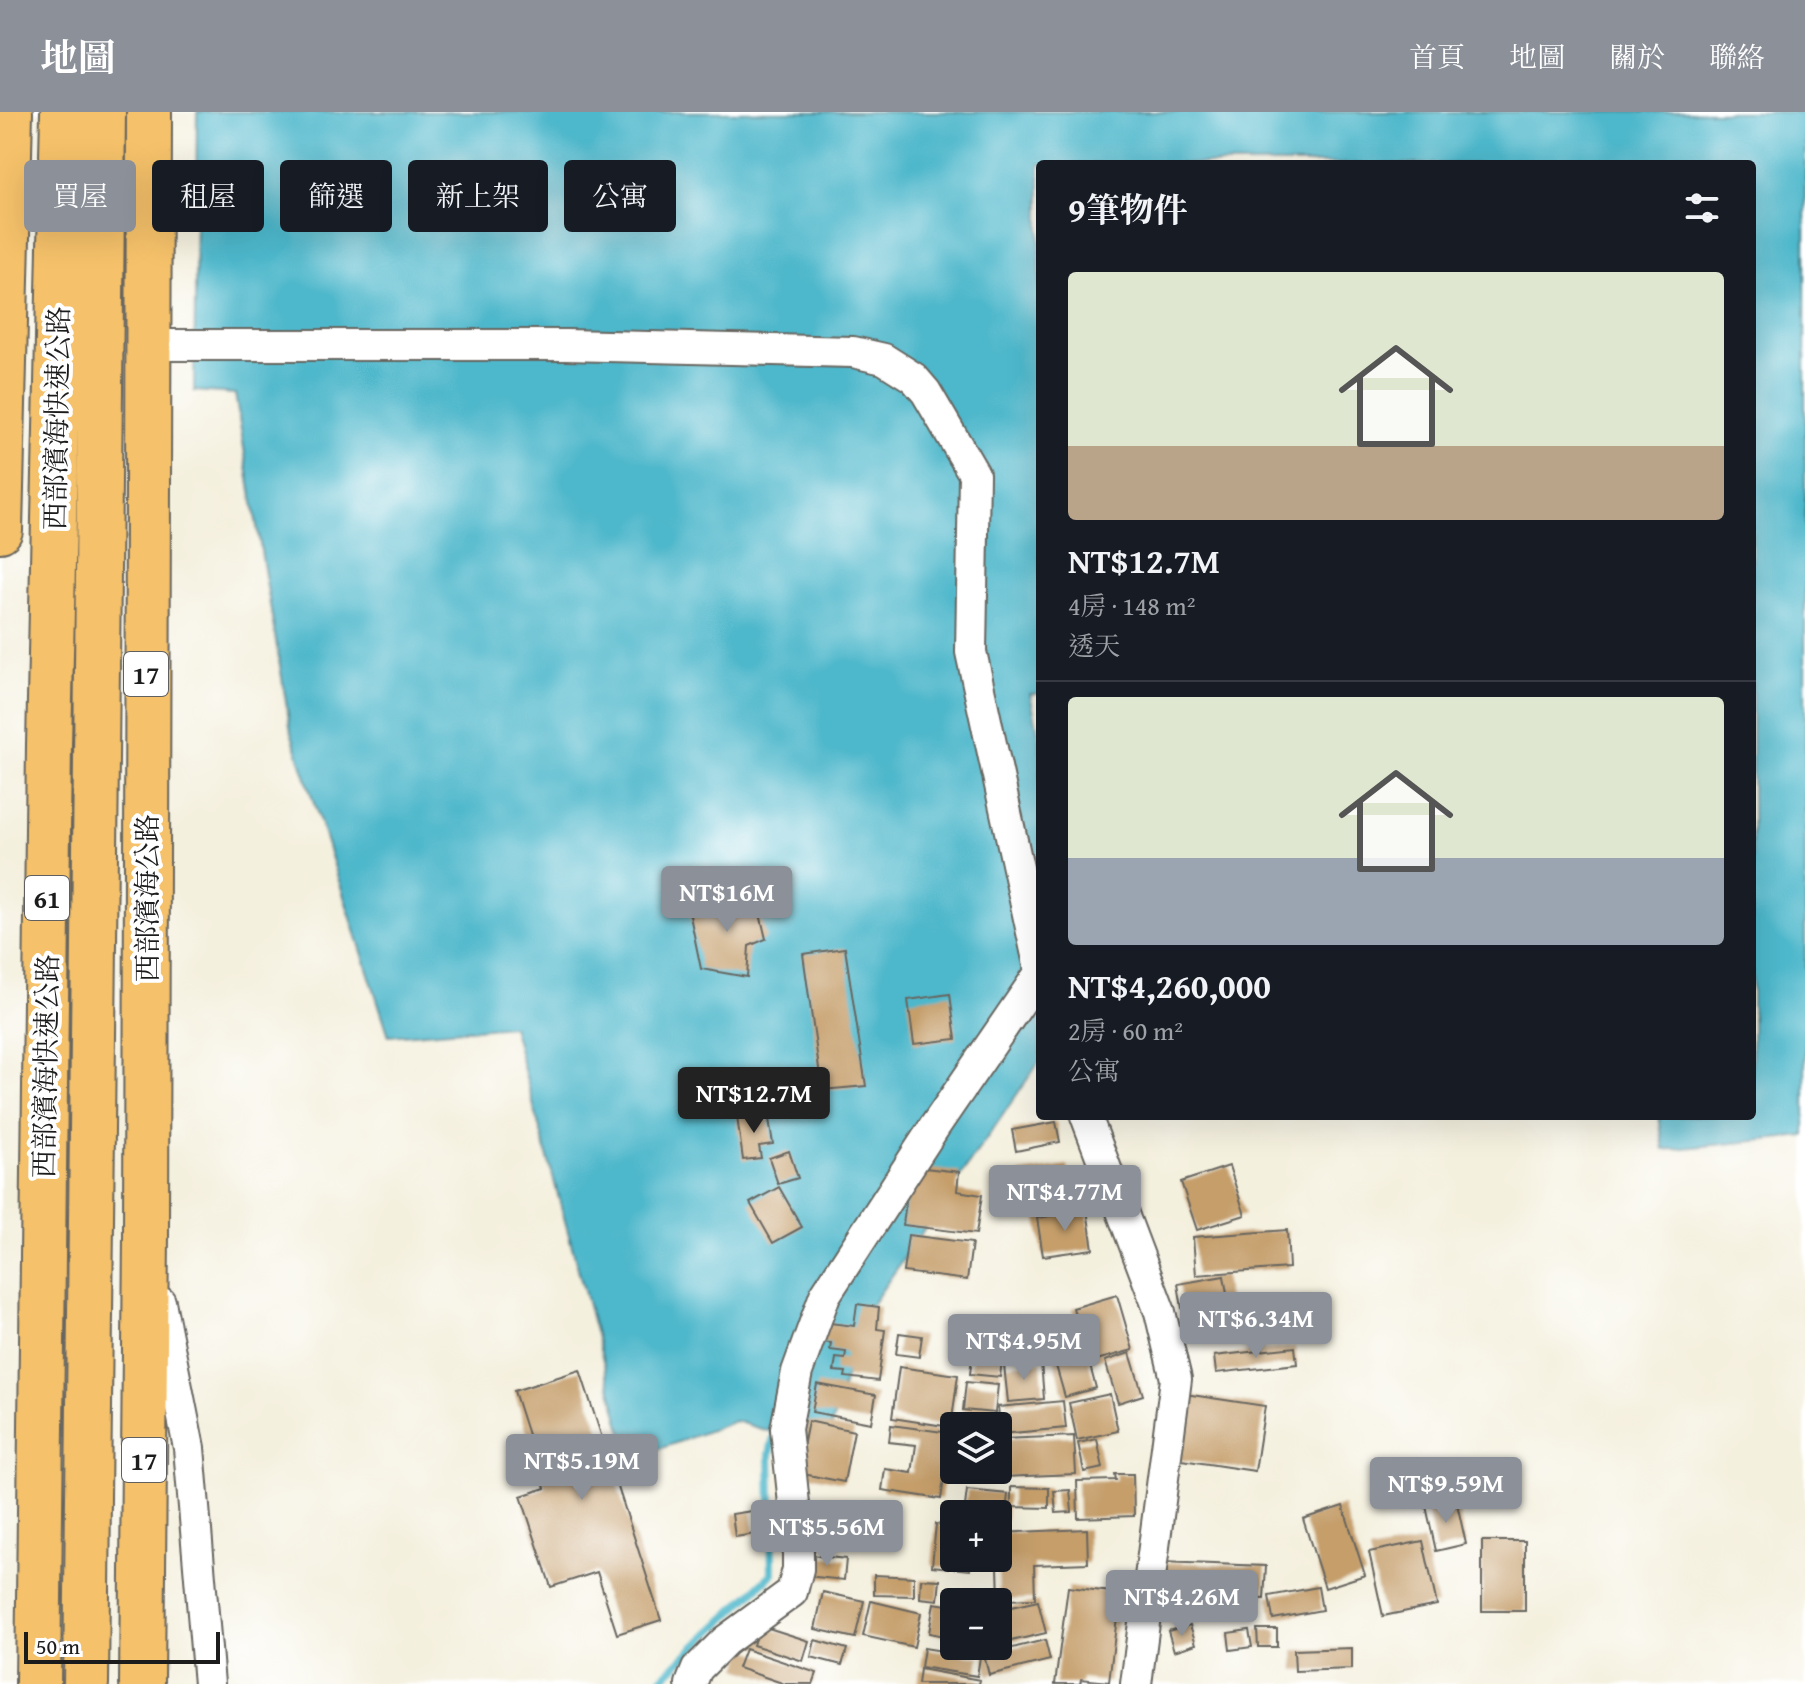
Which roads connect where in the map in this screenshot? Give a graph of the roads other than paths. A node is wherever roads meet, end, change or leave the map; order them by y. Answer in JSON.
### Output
{"nodes":[{"id":1,"x":10,"y":112,"type":"edge"},
{"id":2,"x":63,"y":112,"type":"edge"},
{"id":3,"x":103,"y":112,"type":"edge"},
{"id":4,"x":149,"y":112,"type":"edge"},
{"id":5,"x":146,"y":345,"type":"junction"},
{"id":6,"x":0,"y":530,"type":"edge"},
{"id":7,"x":1036,"y":953,"type":"edge"},
{"id":8,"x":1036,"y":977,"type":"edge"},
{"id":9,"x":1088,"y":1120,"type":"edge"},
{"id":10,"x":146,"y":1235,"type":"junction"},
{"id":11,"x":38,"y":1684,"type":"edge"},
{"id":12,"x":86,"y":1684,"type":"edge"},
{"id":13,"x":142,"y":1684,"type":"edge"},
{"id":14,"x":209,"y":1684,"type":"edge"},
{"id":15,"x":691,"y":1684,"type":"edge"},
{"id":16,"x":1136,"y":1684,"type":"edge"}],
"edges":[{"from":1,"to":6,"type":"main road"},
{"from":2,"to":11,"type":"main road","name":"西部濱海快速公路","number":"61"},
{"from":3,"to":12,"type":"main road","name":"西部濱海快速公路","number":"61"},
{"from":4,"to":5,"type":"main road","name":"西部濱海公路","number":"17"},
{"from":5,"to":7,"type":"street"},
{"from":5,"to":10,"type":"main road","name":"西部濱海公路","number":"17"},
{"from":8,"to":15,"type":"street"},
{"from":9,"to":16,"type":"street"},
{"from":10,"to":13,"type":"main road","name":"西部濱海公路","number":"17"},
{"from":10,"to":14,"type":"street"}]}
